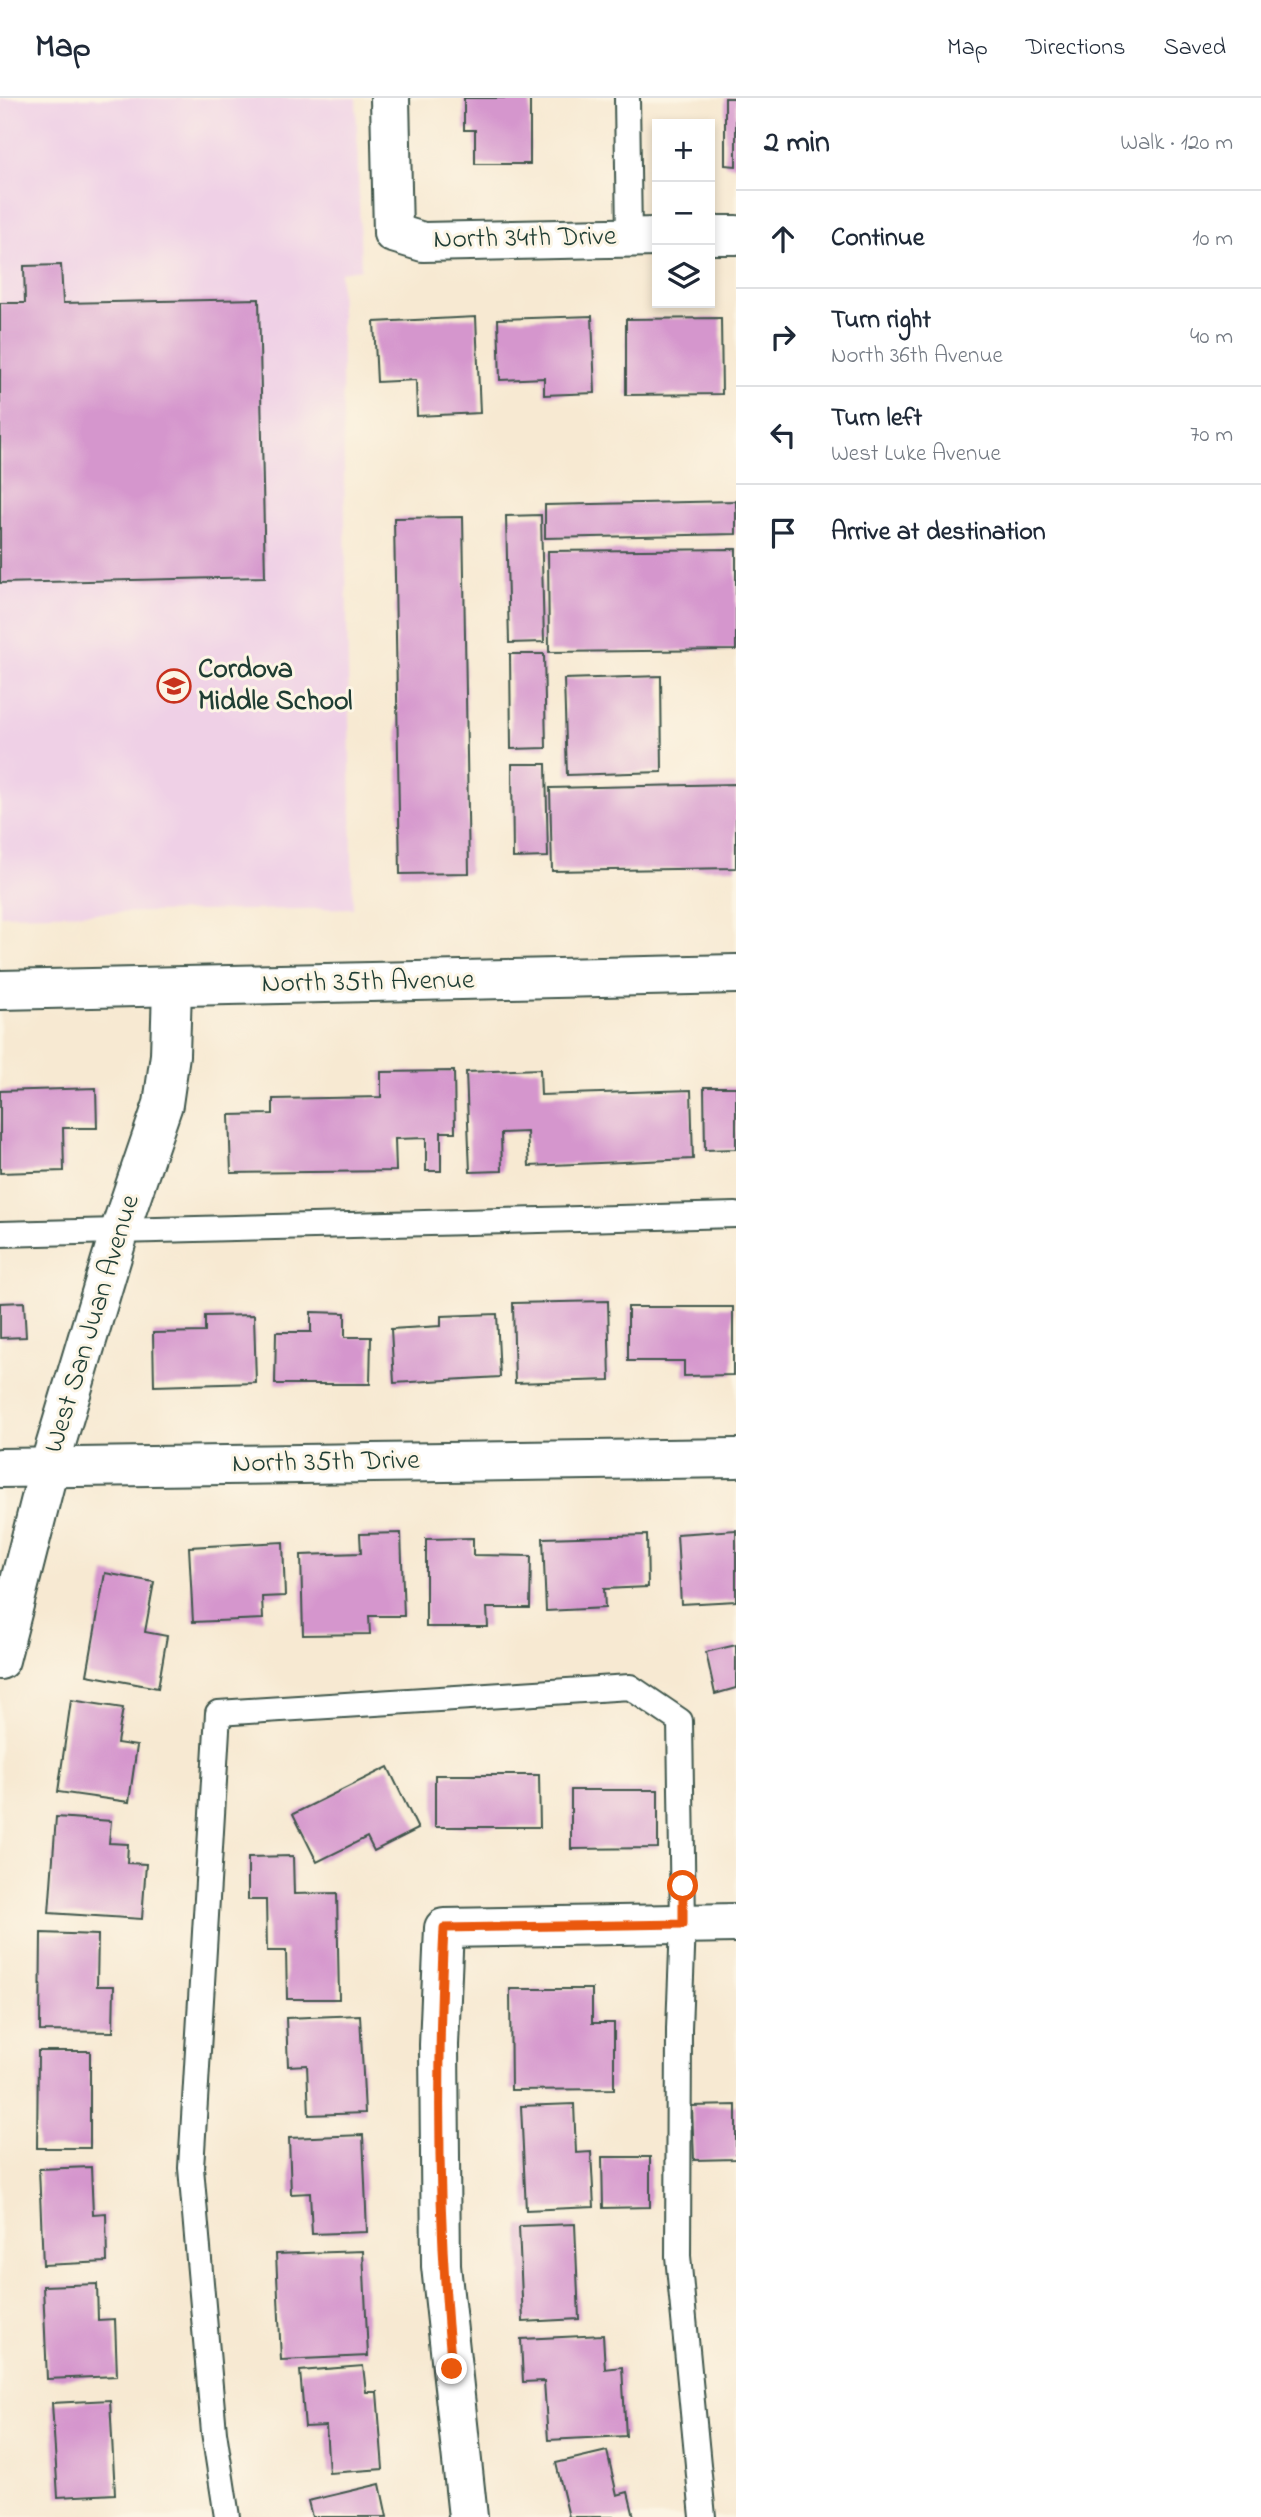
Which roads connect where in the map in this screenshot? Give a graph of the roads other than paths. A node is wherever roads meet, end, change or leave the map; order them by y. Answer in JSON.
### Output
{"nodes":[{"id":1,"x":390,"y":98,"type":"edge"},
{"id":2,"x":627,"y":98,"type":"edge"},
{"id":3,"x":715,"y":235,"type":"edge"},
{"id":4,"x":736,"y":235,"type":"edge"},
{"id":5,"x":643,"y":237,"type":"edge"},
{"id":6,"x":736,"y":974,"type":"edge"},
{"id":7,"x":172,"y":987,"type":"junction"},
{"id":8,"x":0,"y":990,"type":"edge"},
{"id":9,"x":736,"y":1215,"type":"edge"},
{"id":10,"x":120,"y":1230,"type":"junction"},
{"id":11,"x":0,"y":1234,"type":"edge"},
{"id":12,"x":736,"y":1458,"type":"edge"},
{"id":13,"x":49,"y":1467,"type":"junction"},
{"id":14,"x":0,"y":1468,"type":"edge"},
{"id":15,"x":0,"y":1660,"type":"edge"},
{"id":16,"x":736,"y":1923,"type":"edge"},
{"id":17,"x":683,"y":1924,"type":"junction"},
{"id":18,"x":227,"y":2517,"type":"edge"},
{"id":19,"x":468,"y":2517,"type":"edge"},
{"id":20,"x":704,"y":2517,"type":"edge"}],
"edges":[{"from":1,"to":5,"type":"street","name":"North 34th Drive"},
{"from":2,"to":5,"type":"lane"},
{"from":3,"to":4,"type":"street"},
{"from":6,"to":7,"type":"street","name":"North 35th Avenue"},
{"from":7,"to":8,"type":"street","name":"North 35th Avenue"},
{"from":7,"to":10,"type":"street","name":"West San Juan Avenue"},
{"from":9,"to":10,"type":"lane"},
{"from":10,"to":11,"type":"lane"},
{"from":10,"to":13,"type":"street","name":"West San Juan Avenue"},
{"from":12,"to":13,"type":"street","name":"North 35th Drive"},
{"from":13,"to":14,"type":"street","name":"North 35th Drive"},
{"from":13,"to":15,"type":"street","name":"West San Juan Avenue"},
{"from":16,"to":17,"type":"street"},
{"from":17,"to":18,"type":"lane"},
{"from":17,"to":19,"type":"street"},
{"from":17,"to":20,"type":"lane"}]}
